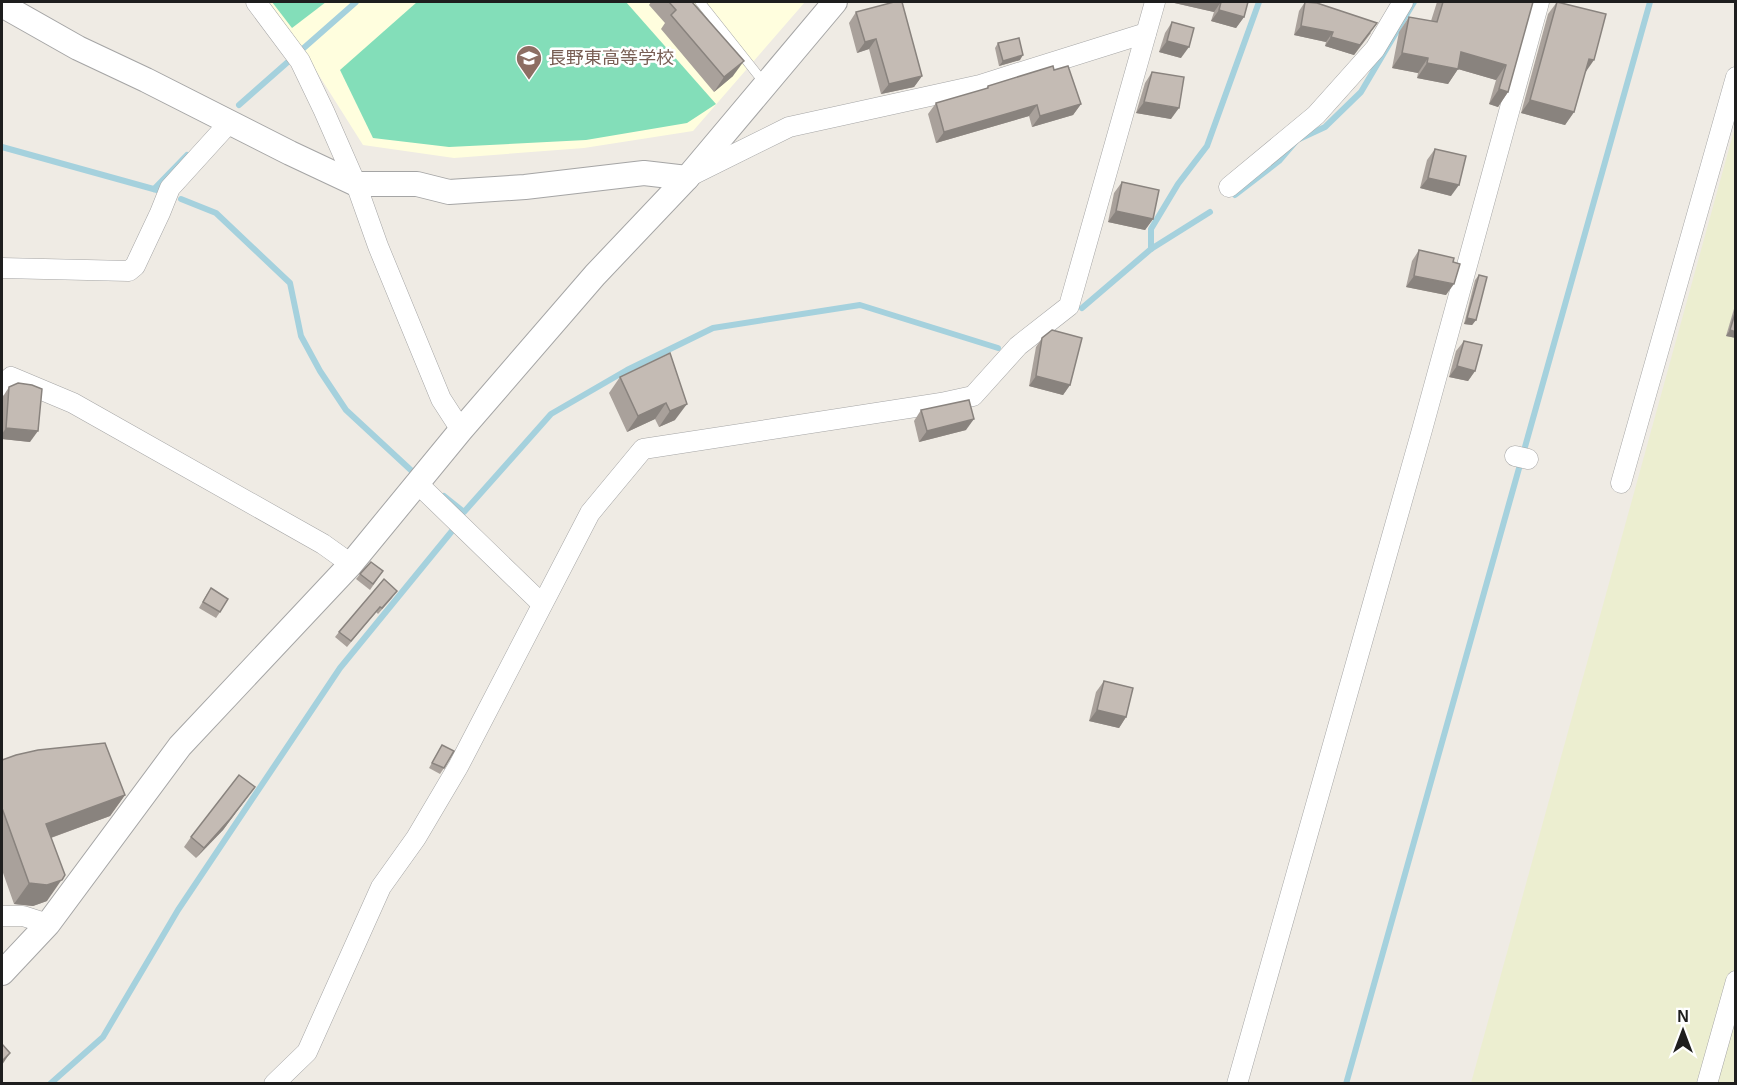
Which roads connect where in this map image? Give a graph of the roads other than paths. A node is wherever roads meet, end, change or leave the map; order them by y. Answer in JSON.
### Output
{"nodes":[{"id":1,"x":256,"y":2,"type":"edge"},
{"id":2,"x":700,"y":2,"type":"edge"},
{"id":3,"x":835,"y":2,"type":"edge"},
{"id":4,"x":1155,"y":2,"type":"edge"},
{"id":5,"x":1403,"y":2,"type":"edge"},
{"id":6,"x":1539,"y":2,"type":"edge"},
{"id":7,"x":2,"y":4,"type":"edge"},
{"id":8,"x":1146,"y":33,"type":"junction"},
{"id":9,"x":1736,"y":77,"type":"edge"},
{"id":10,"x":765,"y":84,"type":"junction"},
{"id":11,"x":229,"y":123,"type":"junction"},
{"id":12,"x":687,"y":178,"type":"junction"},
{"id":13,"x":356,"y":184,"type":"junction"},
{"id":14,"x":1229,"y":187,"type":"dead end"},
{"id":15,"x":2,"y":268,"type":"edge"},
{"id":16,"x":2,"y":386,"type":"edge"},
{"id":17,"x":460,"y":430,"type":"junction"},
{"id":18,"x":417,"y":483,"type":"junction"},
{"id":19,"x":1621,"y":483,"type":"dead end"},
{"id":20,"x":351,"y":564,"type":"junction"},
{"id":21,"x":542,"y":604,"type":"junction"},
{"id":22,"x":2,"y":916,"type":"edge"},
{"id":23,"x":48,"y":924,"type":"junction"},
{"id":24,"x":2,"y":973,"type":"edge"},
{"id":25,"x":1736,"y":981,"type":"edge"},
{"id":26,"x":274,"y":1083,"type":"edge"},
{"id":27,"x":1237,"y":1083,"type":"edge"},
{"id":28,"x":1707,"y":1083,"type":"edge"}],
"edges":[{"from":1,"to":13,"type":"street"},
{"from":2,"to":10,"type":"lane"},
{"from":3,"to":10,"type":"street"},
{"from":4,"to":8,"type":"street"},
{"from":5,"to":14,"type":"street"},
{"from":6,"to":27,"type":"street"},
{"from":7,"to":11,"type":"street"},
{"from":8,"to":12,"type":"street"},
{"from":8,"to":21,"type":"street"},
{"from":9,"to":19,"type":"street"},
{"from":10,"to":12,"type":"street"},
{"from":11,"to":13,"type":"street"},
{"from":11,"to":15,"type":"street"},
{"from":12,"to":13,"type":"street"},
{"from":12,"to":17,"type":"street"},
{"from":13,"to":17,"type":"street"},
{"from":16,"to":20,"type":"street"},
{"from":17,"to":18,"type":"street"},
{"from":18,"to":20,"type":"street"},
{"from":18,"to":21,"type":"street"},
{"from":20,"to":23,"type":"street"},
{"from":21,"to":26,"type":"street"},
{"from":22,"to":23,"type":"street"},
{"from":23,"to":24,"type":"street"},
{"from":25,"to":28,"type":"street"}]}
